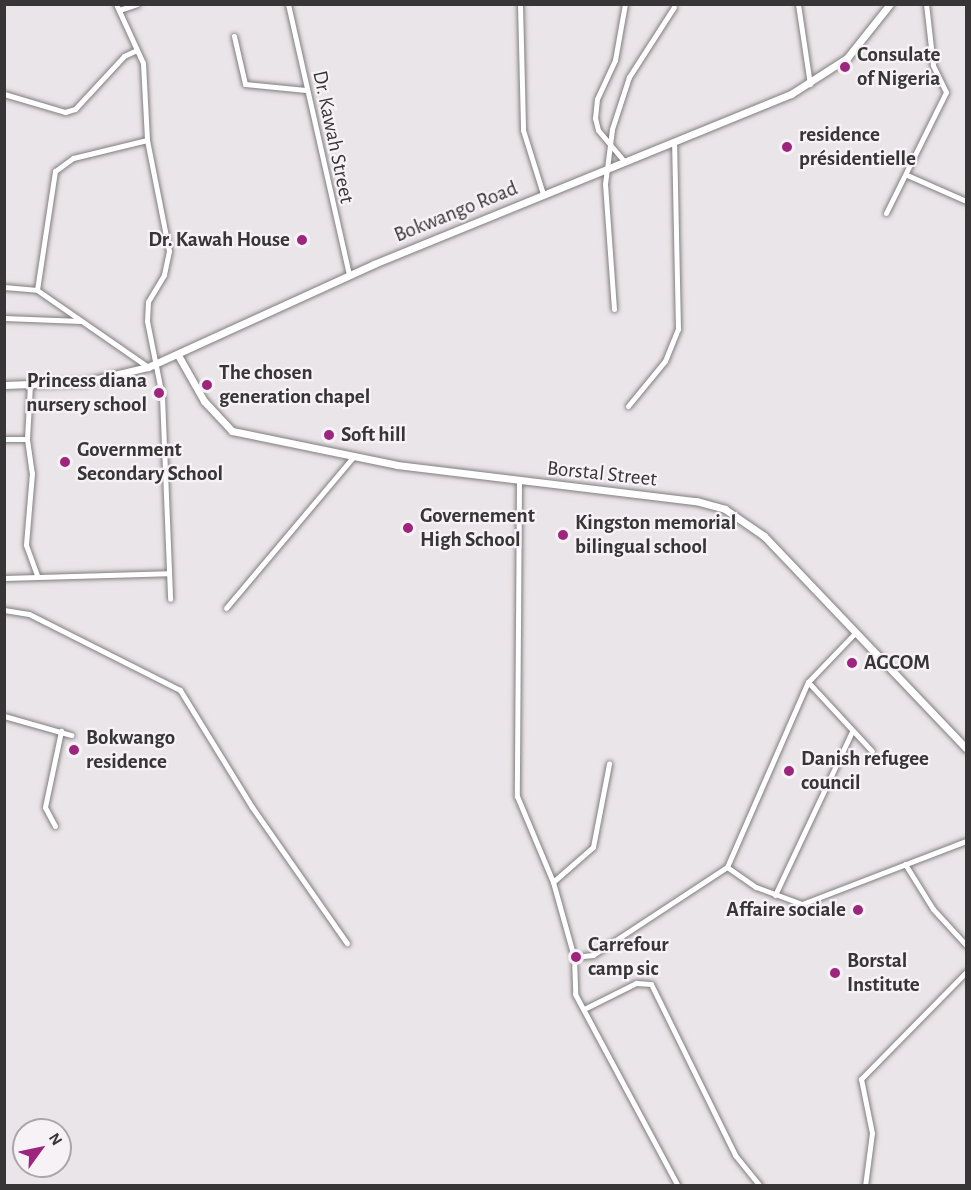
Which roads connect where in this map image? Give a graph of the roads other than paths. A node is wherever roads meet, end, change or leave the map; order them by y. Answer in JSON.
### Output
{"nodes":[{"id":1,"x":137,"y":4,"type":"edge"},
{"id":2,"x":288,"y":4,"type":"edge"},
{"id":3,"x":520,"y":4,"type":"edge"},
{"id":4,"x":625,"y":4,"type":"edge"},
{"id":5,"x":798,"y":4,"type":"edge"},
{"id":6,"x":890,"y":4,"type":"edge"},
{"id":7,"x":926,"y":4,"type":"edge"},
{"id":8,"x":674,"y":7,"type":"dead end"},
{"id":9,"x":117,"y":8,"type":"edge"},
{"id":10,"x":234,"y":36,"type":"dead end"},
{"id":11,"x":137,"y":50,"type":"junction"},
{"id":12,"x":810,"y":85,"type":"junction"},
{"id":13,"x":306,"y":90,"type":"junction"},
{"id":14,"x":4,"y":93,"type":"edge"},
{"id":15,"x":147,"y":140,"type":"junction"},
{"id":16,"x":674,"y":142,"type":"junction"},
{"id":17,"x":610,"y":146,"type":"junction"},
{"id":18,"x":624,"y":161,"type":"junction"},
{"id":19,"x":607,"y":167,"type":"junction"},
{"id":20,"x":907,"y":175,"type":"junction"},
{"id":21,"x":543,"y":194,"type":"junction"},
{"id":22,"x":966,"y":201,"type":"edge"},
{"id":23,"x":886,"y":213,"type":"dead end"},
{"id":24,"x":350,"y":275,"type":"junction"},
{"id":25,"x":4,"y":287,"type":"edge"},
{"id":26,"x":37,"y":290,"type":"junction"},
{"id":27,"x":614,"y":309,"type":"dead end"},
{"id":28,"x":4,"y":318,"type":"edge"},
{"id":29,"x":81,"y":321,"type":"junction"},
{"id":30,"x":177,"y":355,"type":"junction"},
{"id":31,"x":156,"y":363,"type":"junction"},
{"id":32,"x":148,"y":367,"type":"junction"},
{"id":33,"x":30,"y":384,"type":"junction"},
{"id":34,"x":4,"y":385,"type":"edge"},
{"id":35,"x":628,"y":406,"type":"dead end"},
{"id":36,"x":4,"y":439,"type":"edge"},
{"id":37,"x":27,"y":439,"type":"junction"},
{"id":38,"x":354,"y":456,"type":"junction"},
{"id":39,"x":519,"y":481,"type":"junction"},
{"id":40,"x":168,"y":573,"type":"junction"},
{"id":41,"x":37,"y":576,"type":"junction"},
{"id":42,"x":4,"y":578,"type":"edge"},
{"id":43,"x":170,"y":599,"type":"dead end"},
{"id":44,"x":226,"y":608,"type":"dead end"},
{"id":45,"x":4,"y":610,"type":"edge"},
{"id":46,"x":854,"y":634,"type":"junction"},
{"id":47,"x":808,"y":682,"type":"junction"},
{"id":48,"x":4,"y":716,"type":"edge"},
{"id":49,"x":852,"y":730,"type":"junction"},
{"id":50,"x":61,"y":731,"type":"junction"},
{"id":51,"x":71,"y":735,"type":"dead end"},
{"id":52,"x":966,"y":748,"type":"edge"},
{"id":53,"x":872,"y":751,"type":"dead end"},
{"id":54,"x":609,"y":764,"type":"dead end"},
{"id":55,"x":55,"y":826,"type":"dead end"},
{"id":56,"x":966,"y":841,"type":"edge"},
{"id":57,"x":905,"y":864,"type":"junction"},
{"id":58,"x":727,"y":867,"type":"junction"},
{"id":59,"x":553,"y":882,"type":"junction"},
{"id":60,"x":775,"y":896,"type":"junction"},
{"id":61,"x":347,"y":943,"type":"dead end"},
{"id":62,"x":966,"y":945,"type":"edge"},
{"id":63,"x":574,"y":957,"type":"junction"},
{"id":64,"x":966,"y":972,"type":"edge"},
{"id":65,"x":586,"y":1008,"type":"junction"},
{"id":66,"x":678,"y":1185,"type":"edge"},
{"id":67,"x":760,"y":1185,"type":"edge"},
{"id":68,"x":865,"y":1185,"type":"edge"}],
"edges":[{"from":1,"to":9,"type":"street"},
{"from":2,"to":13,"type":"street","name":"Dr. Kawah Street"},
{"from":3,"to":21,"type":"street"},
{"from":4,"to":17,"type":"street"},
{"from":5,"to":12,"type":"street"},
{"from":6,"to":12,"type":"street","name":"Bokwango Road"},
{"from":7,"to":20,"type":"street"},
{"from":8,"to":17,"type":"street"},
{"from":9,"to":11,"type":"street"},
{"from":10,"to":13,"type":"street"},
{"from":11,"to":14,"type":"street"},
{"from":11,"to":15,"type":"street"},
{"from":12,"to":16,"type":"street","name":"Bokwango Road"},
{"from":13,"to":24,"type":"street","name":"Dr. Kawah Street"},
{"from":15,"to":26,"type":"street"},
{"from":15,"to":31,"type":"street"},
{"from":16,"to":18,"type":"street","name":"Bokwango Road"},
{"from":16,"to":35,"type":"street"},
{"from":17,"to":18,"type":"street"},
{"from":17,"to":19,"type":"street"},
{"from":18,"to":19,"type":"street","name":"Bokwango Road"},
{"from":19,"to":21,"type":"street","name":"Bokwango Road"},
{"from":19,"to":27,"type":"street"},
{"from":20,"to":22,"type":"street"},
{"from":20,"to":23,"type":"street"},
{"from":21,"to":24,"type":"street","name":"Bokwango Road"},
{"from":24,"to":30,"type":"street","name":"Bokwango Road"},
{"from":25,"to":26,"type":"street"},
{"from":26,"to":29,"type":"street"},
{"from":28,"to":29,"type":"street"},
{"from":29,"to":32,"type":"street"},
{"from":30,"to":31,"type":"street","name":"Bokwango Road"},
{"from":30,"to":38,"type":"street","name":"Borstal Street"},
{"from":31,"to":32,"type":"street","name":"Bokwango Road"},
{"from":31,"to":40,"type":"street"},
{"from":32,"to":33,"type":"street","name":"Bokwango Road"},
{"from":33,"to":34,"type":"street","name":"Bokwango Road"},
{"from":33,"to":37,"type":"street"},
{"from":36,"to":37,"type":"street"},
{"from":37,"to":41,"type":"street"},
{"from":38,"to":39,"type":"street","name":"Borstal Street"},
{"from":38,"to":44,"type":"street"},
{"from":39,"to":46,"type":"street","name":"Borstal Street"},
{"from":39,"to":59,"type":"street"},
{"from":40,"to":41,"type":"street"},
{"from":40,"to":43,"type":"street"},
{"from":41,"to":42,"type":"street"},
{"from":45,"to":61,"type":"street"},
{"from":46,"to":47,"type":"street"},
{"from":46,"to":52,"type":"street","name":"Borstal Street"},
{"from":47,"to":49,"type":"street"},
{"from":47,"to":58,"type":"street"},
{"from":48,"to":50,"type":"street"},
{"from":49,"to":53,"type":"street"},
{"from":49,"to":60,"type":"street"},
{"from":50,"to":51,"type":"street"},
{"from":50,"to":55,"type":"street"},
{"from":54,"to":59,"type":"street"},
{"from":56,"to":57,"type":"street"},
{"from":57,"to":60,"type":"street"},
{"from":57,"to":62,"type":"street"},
{"from":58,"to":60,"type":"street"},
{"from":58,"to":63,"type":"street"},
{"from":59,"to":63,"type":"street"},
{"from":63,"to":65,"type":"street"},
{"from":64,"to":68,"type":"street"},
{"from":65,"to":66,"type":"street"},
{"from":65,"to":67,"type":"street"}]}
